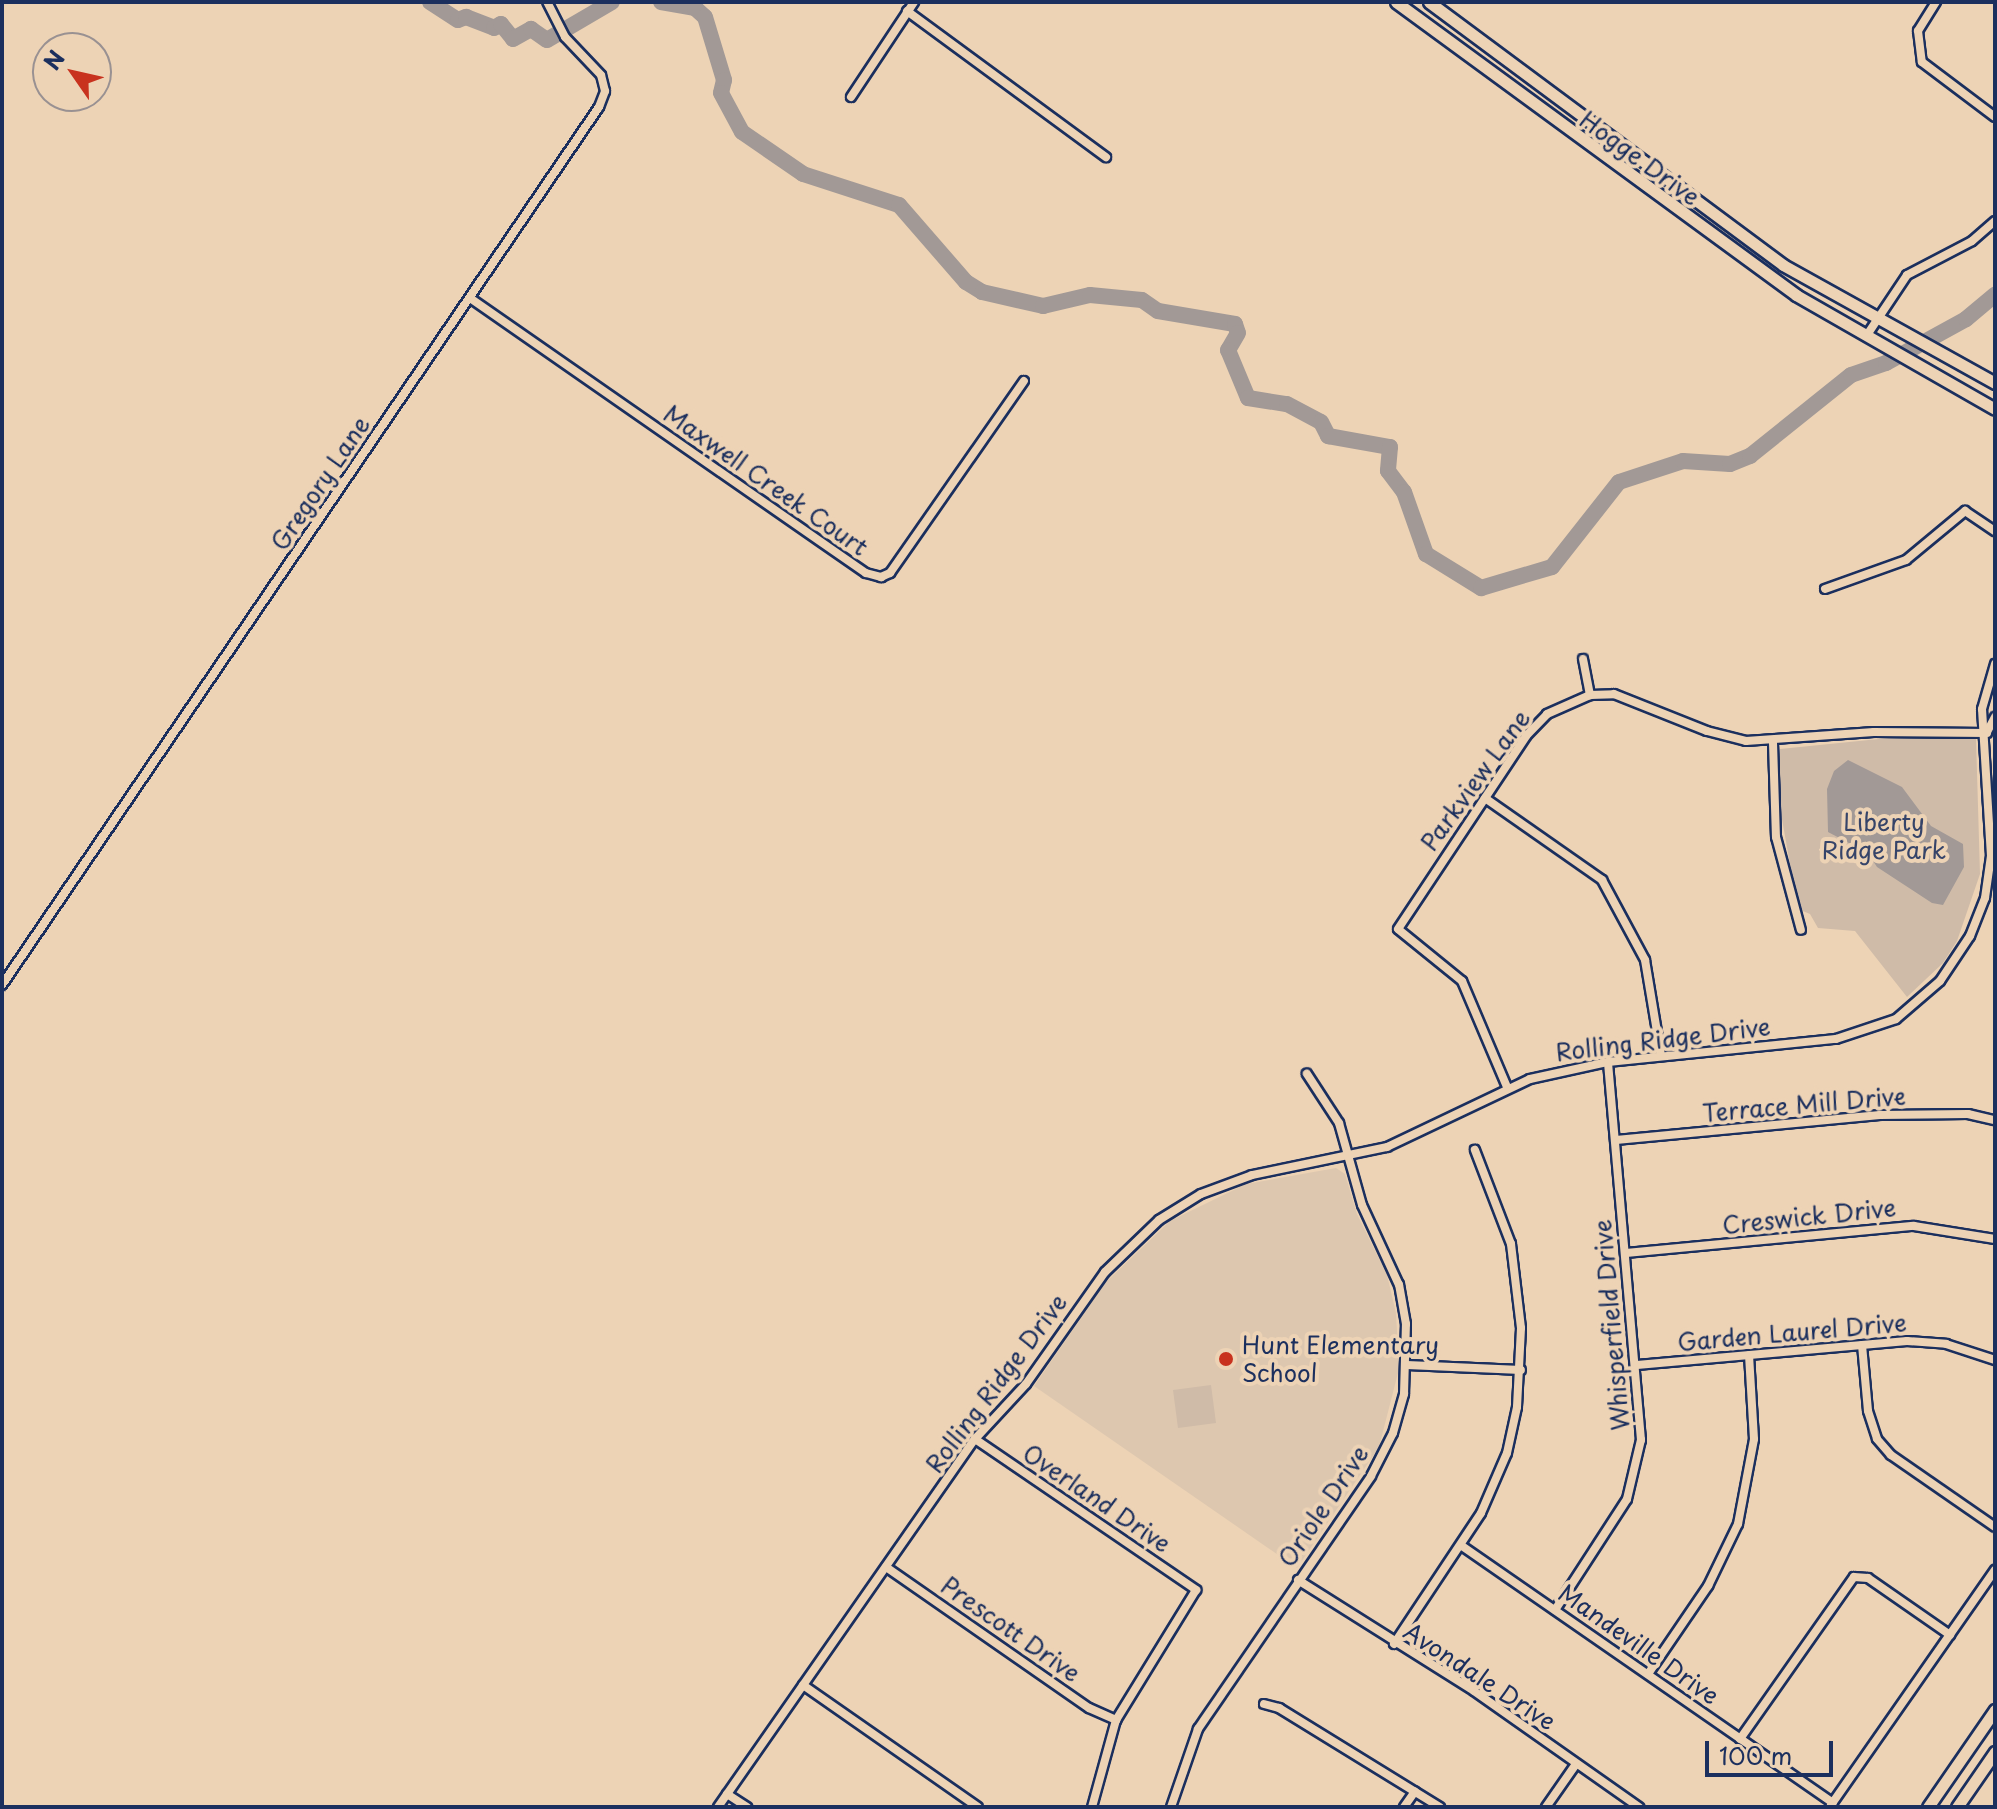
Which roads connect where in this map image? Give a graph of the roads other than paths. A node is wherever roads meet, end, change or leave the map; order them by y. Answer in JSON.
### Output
{"nodes":[{"id":1,"x":547,"y":2,"type":"edge"},
{"id":2,"x":914,"y":2,"type":"edge"},
{"id":3,"x":1396,"y":2,"type":"edge"},
{"id":4,"x":1429,"y":2,"type":"edge"},
{"id":5,"x":1936,"y":2,"type":"edge"},
{"id":6,"x":907,"y":11,"type":"junction"},
{"id":7,"x":1541,"y":87,"type":"junction"},
{"id":8,"x":851,"y":97,"type":"dead end"},
{"id":9,"x":1529,"y":102,"type":"junction"},
{"id":10,"x":1995,"y":117,"type":"edge"},
{"id":11,"x":1106,"y":157,"type":"dead end"},
{"id":12,"x":1995,"y":221,"type":"edge"},
{"id":13,"x":470,"y":298,"type":"junction"},
{"id":14,"x":1877,"y":318,"type":"junction"},
{"id":15,"x":1873,"y":338,"type":"junction"},
{"id":16,"x":1024,"y":381,"type":"dead end"},
{"id":17,"x":1995,"y":383,"type":"edge"},
{"id":18,"x":1995,"y":409,"type":"edge"},
{"id":19,"x":1995,"y":531,"type":"edge"},
{"id":20,"x":1825,"y":589,"type":"dead end"},
{"id":21,"x":1583,"y":659,"type":"dead end"},
{"id":22,"x":1995,"y":664,"type":"edge"},
{"id":23,"x":1590,"y":695,"type":"junction"},
{"id":24,"x":1995,"y":717,"type":"edge"},
{"id":25,"x":1987,"y":733,"type":"junction"},
{"id":26,"x":1773,"y":743,"type":"junction"},
{"id":27,"x":1485,"y":798,"type":"junction"},
{"id":28,"x":1993,"y":856,"type":"edge"},
{"id":29,"x":1801,"y":930,"type":"dead end"},
{"id":30,"x":2,"y":985,"type":"edge"},
{"id":31,"x":1661,"y":1056,"type":"junction"},
{"id":32,"x":1608,"y":1062,"type":"junction"},
{"id":33,"x":1307,"y":1074,"type":"dead end"},
{"id":34,"x":1507,"y":1087,"type":"junction"},
{"id":35,"x":1995,"y":1120,"type":"edge"},
{"id":36,"x":1616,"y":1140,"type":"junction"},
{"id":37,"x":1475,"y":1150,"type":"dead end"},
{"id":38,"x":1348,"y":1159,"type":"junction"},
{"id":39,"x":1995,"y":1239,"type":"edge"},
{"id":40,"x":1626,"y":1253,"type":"junction"},
{"id":41,"x":1862,"y":1345,"type":"junction"},
{"id":42,"x":1749,"y":1355,"type":"junction"},
{"id":43,"x":1995,"y":1360,"type":"edge"},
{"id":44,"x":1407,"y":1365,"type":"junction"},
{"id":45,"x":1637,"y":1365,"type":"junction"},
{"id":46,"x":1521,"y":1370,"type":"junction"},
{"id":47,"x":975,"y":1439,"type":"junction"},
{"id":48,"x":1995,"y":1527,"type":"edge"},
{"id":49,"x":1462,"y":1546,"type":"junction"},
{"id":50,"x":886,"y":1567,"type":"junction"},
{"id":51,"x":1995,"y":1570,"type":"edge"},
{"id":52,"x":1298,"y":1580,"type":"junction"},
{"id":53,"x":1555,"y":1610,"type":"junction"},
{"id":54,"x":1950,"y":1635,"type":"junction"},
{"id":55,"x":1394,"y":1644,"type":"junction"},
{"id":56,"x":1648,"y":1674,"type":"junction"},
{"id":57,"x":803,"y":1685,"type":"junction"},
{"id":58,"x":1264,"y":1704,"type":"dead end"},
{"id":59,"x":1995,"y":1710,"type":"edge"},
{"id":60,"x":1116,"y":1720,"type":"junction"},
{"id":61,"x":1740,"y":1739,"type":"junction"},
{"id":62,"x":1995,"y":1752,"type":"edge"},
{"id":63,"x":1576,"y":1764,"type":"junction"},
{"id":64,"x":1959,"y":1764,"type":"junction"},
{"id":65,"x":1978,"y":1777,"type":"junction"},
{"id":66,"x":1415,"y":1791,"type":"junction"},
{"id":67,"x":727,"y":1794,"type":"junction"},
{"id":68,"x":1831,"y":1805,"type":"edge"},
{"id":69,"x":718,"y":1807,"type":"edge"},
{"id":70,"x":747,"y":1807,"type":"edge"},
{"id":71,"x":978,"y":1807,"type":"edge"},
{"id":72,"x":1092,"y":1807,"type":"edge"},
{"id":73,"x":1171,"y":1807,"type":"edge"},
{"id":74,"x":1404,"y":1807,"type":"edge"},
{"id":75,"x":1440,"y":1807,"type":"edge"},
{"id":76,"x":1546,"y":1807,"type":"edge"},
{"id":77,"x":1639,"y":1807,"type":"edge"},
{"id":78,"x":1928,"y":1807,"type":"edge"},
{"id":79,"x":1957,"y":1807,"type":"edge"}],
"edges":[{"from":1,"to":13,"type":"street","name":"Gregory Lane"},
{"from":2,"to":6,"type":"street"},
{"from":3,"to":9,"type":"main road","name":"Hogge Drive"},
{"from":4,"to":7,"type":"main road","name":"Hogge Drive"},
{"from":5,"to":10,"type":"street"},
{"from":6,"to":8,"type":"street"},
{"from":6,"to":11,"type":"street"},
{"from":7,"to":9,"type":"main road"},
{"from":7,"to":14,"type":"main road","name":"Hogge Drive"},
{"from":9,"to":15,"type":"main road","name":"Hogge Drive"},
{"from":12,"to":14,"type":"street"},
{"from":13,"to":16,"type":"street","name":"Maxwell Creek Court"},
{"from":13,"to":30,"type":"street","name":"Gregory Lane"},
{"from":14,"to":15,"type":"street"},
{"from":14,"to":17,"type":"main road","name":"Hogge Drive"},
{"from":15,"to":18,"type":"main road","name":"Hogge Drive"},
{"from":19,"to":20,"type":"street"},
{"from":21,"to":23,"type":"street"},
{"from":22,"to":25,"type":"street","name":"Rolling Ridge Drive"},
{"from":23,"to":26,"type":"street","name":"Parkview Lane"},
{"from":23,"to":27,"type":"street","name":"Parkview Lane"},
{"from":24,"to":25,"type":"street","name":"Rolling Ridge Drive"},
{"from":25,"to":26,"type":"street","name":"Parkview Lane"},
{"from":25,"to":28,"type":"street","name":"Rolling Ridge Drive"},
{"from":26,"to":29,"type":"street"},
{"from":27,"to":31,"type":"street"},
{"from":27,"to":34,"type":"street","name":"Parkview Lane"},
{"from":28,"to":31,"type":"street","name":"Rolling Ridge Drive"},
{"from":31,"to":32,"type":"street","name":"Rolling Ridge Drive"},
{"from":32,"to":34,"type":"street","name":"Rolling Ridge Drive"},
{"from":32,"to":36,"type":"street","name":"Whisperfield Drive"},
{"from":33,"to":38,"type":"street","name":"Oriole Drive"},
{"from":34,"to":38,"type":"street","name":"Rolling Ridge Drive"},
{"from":35,"to":36,"type":"street","name":"Terrace Mill Drive"},
{"from":36,"to":40,"type":"street","name":"Whisperfield Drive"},
{"from":37,"to":46,"type":"street"},
{"from":38,"to":44,"type":"street","name":"Oriole Drive"},
{"from":38,"to":47,"type":"street","name":"Rolling Ridge Drive"},
{"from":39,"to":40,"type":"street","name":"Creswick Drive"},
{"from":40,"to":45,"type":"street","name":"Whisperfield Drive"},
{"from":41,"to":42,"type":"street","name":"Garden Laurel Drive"},
{"from":41,"to":43,"type":"street","name":"Garden Laurel Drive"},
{"from":41,"to":48,"type":"street"},
{"from":42,"to":45,"type":"street","name":"Garden Laurel Drive"},
{"from":42,"to":56,"type":"street"},
{"from":44,"to":46,"type":"street"},
{"from":44,"to":52,"type":"street","name":"Oriole Drive"},
{"from":45,"to":53,"type":"street","name":"Whisperfield Drive"},
{"from":46,"to":49,"type":"street"},
{"from":47,"to":50,"type":"street","name":"Rolling Ridge Drive"},
{"from":47,"to":60,"type":"street","name":"Overland Drive"},
{"from":49,"to":53,"type":"street","name":"Mandeville Drive"},
{"from":49,"to":55,"type":"street"},
{"from":50,"to":57,"type":"street","name":"Rolling Ridge Drive"},
{"from":50,"to":60,"type":"street","name":"Prescott Drive"},
{"from":51,"to":54,"type":"street"},
{"from":52,"to":55,"type":"street","name":"Avondale Drive"},
{"from":52,"to":73,"type":"street","name":"Oriole Drive"},
{"from":53,"to":56,"type":"street","name":"Mandeville Drive"},
{"from":54,"to":61,"type":"street"},
{"from":54,"to":68,"type":"street"},
{"from":55,"to":63,"type":"street","name":"Avondale Drive"},
{"from":56,"to":61,"type":"street","name":"Mandeville Drive"},
{"from":57,"to":67,"type":"street","name":"Rolling Ridge Drive"},
{"from":57,"to":71,"type":"street"},
{"from":58,"to":66,"type":"street"},
{"from":59,"to":64,"type":"main road"},
{"from":60,"to":72,"type":"street"},
{"from":61,"to":68,"type":"street","name":"Mandeville Drive"},
{"from":62,"to":65,"type":"main road"},
{"from":63,"to":76,"type":"street"},
{"from":63,"to":77,"type":"street","name":"Avondale Drive"},
{"from":64,"to":65,"type":"main road"},
{"from":64,"to":78,"type":"main road"},
{"from":65,"to":79,"type":"main road"},
{"from":66,"to":74,"type":"street"},
{"from":66,"to":75,"type":"street"},
{"from":67,"to":69,"type":"street","name":"Rolling Ridge Drive"},
{"from":67,"to":70,"type":"street"}]}
